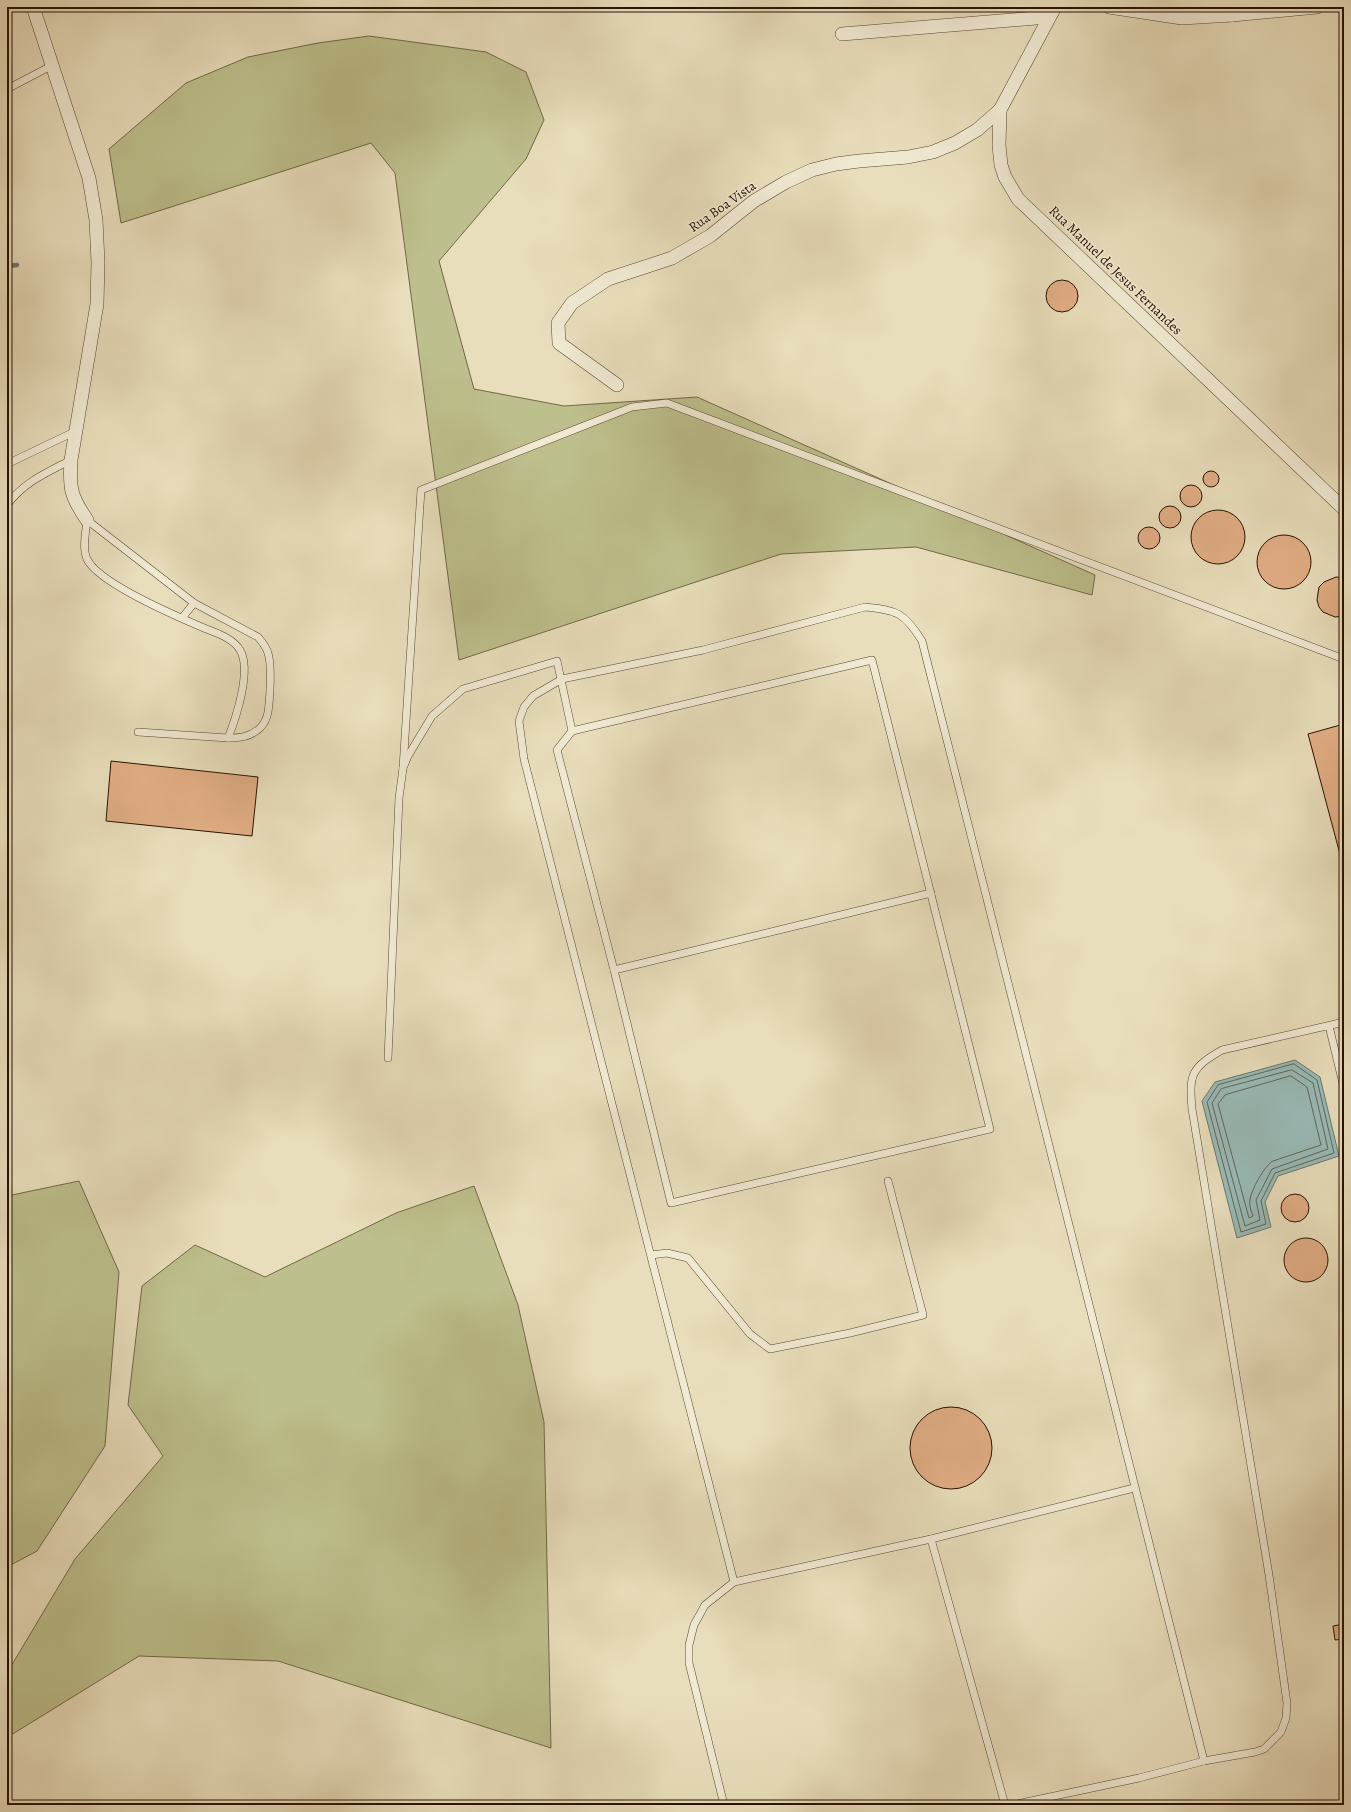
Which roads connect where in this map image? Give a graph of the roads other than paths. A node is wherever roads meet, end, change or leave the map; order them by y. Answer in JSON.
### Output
{"nodes":[{"id":1,"x":33,"y":7,"type":"edge"},
{"id":2,"x":1109,"y":7,"type":"edge"},
{"id":3,"x":1317,"y":7,"type":"edge"},
{"id":4,"x":1237,"y":11,"type":"edge"},
{"id":5,"x":1051,"y":12,"type":"edge"},
{"id":6,"x":842,"y":34,"type":"dead end"},
{"id":7,"x":53,"y":65,"type":"junction"},
{"id":8,"x":7,"y":89,"type":"edge"},
{"id":9,"x":1000,"y":110,"type":"junction"},
{"id":10,"x":617,"y":385,"type":"dead end"},
{"id":11,"x":77,"y":431,"type":"junction"},
{"id":12,"x":71,"y":460,"type":"junction"},
{"id":13,"x":7,"y":464,"type":"edge"},
{"id":14,"x":7,"y":505,"type":"edge"},
{"id":15,"x":1344,"y":509,"type":"edge"},
{"id":16,"x":87,"y":520,"type":"junction"},
{"id":17,"x":194,"y":603,"type":"junction"},
{"id":18,"x":182,"y":618,"type":"junction"},
{"id":19,"x":1344,"y":658,"type":"edge"},
{"id":20,"x":562,"y":679,"type":"junction"},
{"id":21,"x":572,"y":731,"type":"junction"},
{"id":22,"x":138,"y":732,"type":"dead end"},
{"id":23,"x":228,"y":738,"type":"junction"},
{"id":24,"x":403,"y":768,"type":"junction"},
{"id":25,"x":931,"y":893,"type":"junction"},
{"id":26,"x":614,"y":970,"type":"junction"},
{"id":27,"x":1344,"y":1022,"type":"edge"},
{"id":28,"x":1329,"y":1026,"type":"junction"},
{"id":29,"x":388,"y":1058,"type":"dead end"},
{"id":30,"x":1344,"y":1088,"type":"edge"},
{"id":31,"x":888,"y":1181,"type":"dead end"},
{"id":32,"x":651,"y":1255,"type":"junction"},
{"id":33,"x":1134,"y":1488,"type":"junction"},
{"id":34,"x":931,"y":1539,"type":"junction"},
{"id":35,"x":734,"y":1582,"type":"junction"},
{"id":36,"x":1204,"y":1761,"type":"junction"},
{"id":37,"x":724,"y":1805,"type":"edge"},
{"id":38,"x":1005,"y":1805,"type":"edge"},
{"id":39,"x":1012,"y":1805,"type":"edge"}],
"edges":[{"from":1,"to":7,"type":"street"},
{"from":2,"to":4,"type":"street"},
{"from":3,"to":4,"type":"street"},
{"from":5,"to":6,"type":"street"},
{"from":5,"to":9,"type":"street","name":"Rua Manuel de Jesus Fernandes"},
{"from":7,"to":8,"type":"lane"},
{"from":7,"to":11,"type":"street"},
{"from":9,"to":10,"type":"street","name":"Rua Boa Vista"},
{"from":9,"to":15,"type":"street","name":"Rua Manuel de Jesus Fernandes"},
{"from":11,"to":12,"type":"street"},
{"from":11,"to":13,"type":"lane"},
{"from":12,"to":14,"type":"lane"},
{"from":12,"to":16,"type":"street"},
{"from":16,"to":17,"type":"lane"},
{"from":16,"to":18,"type":"lane"},
{"from":17,"to":18,"type":"lane"},
{"from":17,"to":23,"type":"lane"},
{"from":18,"to":23,"type":"lane"},
{"from":19,"to":24,"type":"lane"},
{"from":20,"to":21,"type":"lane"},
{"from":20,"to":24,"type":"lane"},
{"from":20,"to":32,"type":"lane"},
{"from":20,"to":33,"type":"lane"},
{"from":21,"to":25,"type":"lane"},
{"from":21,"to":26,"type":"lane"},
{"from":22,"to":23,"type":"lane"},
{"from":24,"to":29,"type":"lane"},
{"from":25,"to":26,"type":"lane"},
{"from":25,"to":26,"type":"lane"},
{"from":27,"to":28,"type":"lane"},
{"from":28,"to":30,"type":"lane"},
{"from":28,"to":36,"type":"lane"},
{"from":31,"to":32,"type":"lane"},
{"from":32,"to":35,"type":"lane"},
{"from":33,"to":34,"type":"lane"},
{"from":33,"to":36,"type":"lane"},
{"from":34,"to":35,"type":"lane"},
{"from":34,"to":38,"type":"lane"},
{"from":35,"to":37,"type":"lane"},
{"from":36,"to":39,"type":"lane"}]}
